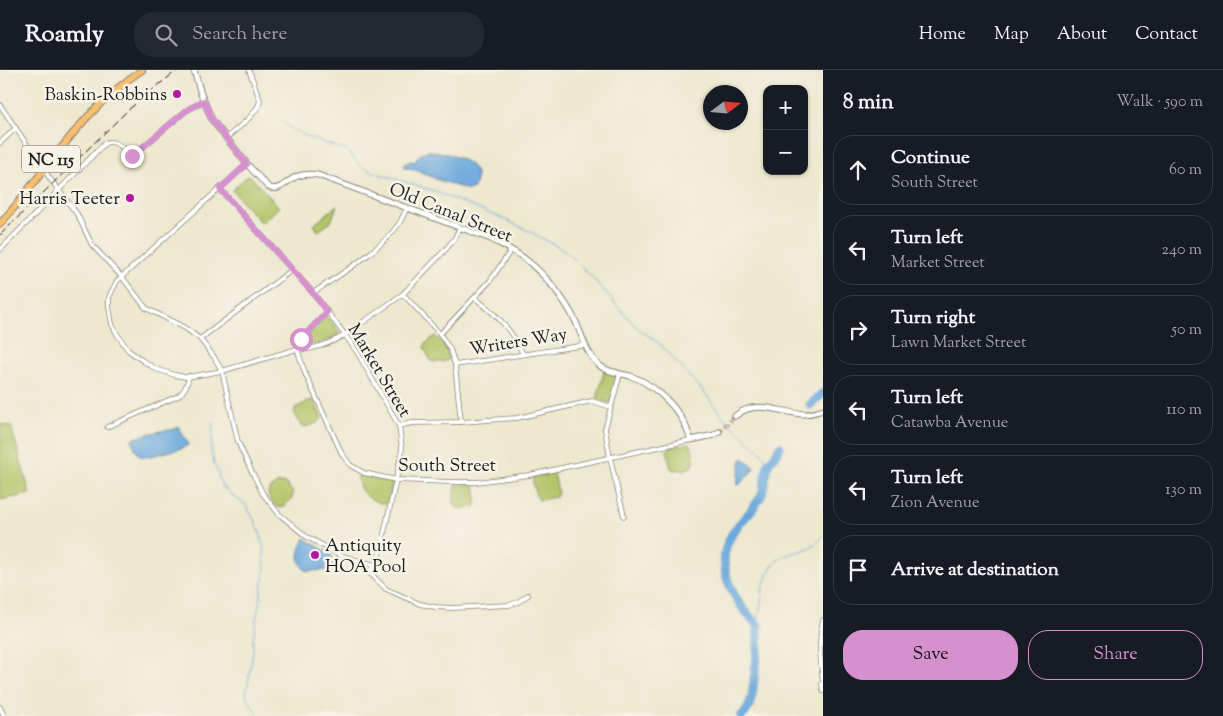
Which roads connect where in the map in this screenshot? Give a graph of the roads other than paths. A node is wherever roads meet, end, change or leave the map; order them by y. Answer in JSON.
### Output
{"nodes":[{"id":1,"x":142,"y":70,"type":"edge"},
{"id":2,"x":194,"y":70,"type":"edge"},
{"id":3,"x":248,"y":70,"type":"edge"},
{"id":4,"x":204,"y":101,"type":"junction"},
{"id":5,"x":0,"y":105,"type":"edge"},
{"id":6,"x":16,"y":128,"type":"junction"},
{"id":7,"x":226,"y":138,"type":"junction"},
{"id":8,"x":0,"y":143,"type":"edge"},
{"id":9,"x":247,"y":164,"type":"junction"},
{"id":10,"x":44,"y":168,"type":"junction"},
{"id":11,"x":220,"y":189,"type":"junction"},
{"id":12,"x":60,"y":191,"type":"junction"},
{"id":13,"x":407,"y":208,"type":"junction"},
{"id":14,"x":0,"y":224,"type":"edge"},
{"id":15,"x":460,"y":227,"type":"junction"},
{"id":16,"x":0,"y":250,"type":"edge"},
{"id":17,"x":511,"y":250,"type":"junction"},
{"id":18,"x":292,"y":270,"type":"junction"},
{"id":19,"x":122,"y":277,"type":"junction"},
{"id":20,"x":313,"y":293,"type":"junction"},
{"id":21,"x":403,"y":294,"type":"junction"},
{"id":22,"x":475,"y":298,"type":"junction"},
{"id":23,"x":327,"y":312,"type":"junction"},
{"id":24,"x":440,"y":334,"type":"junction"},
{"id":25,"x":345,"y":335,"type":"junction"},
{"id":26,"x":200,"y":339,"type":"junction"},
{"id":27,"x":586,"y":345,"type":"junction"},
{"id":28,"x":297,"y":349,"type":"junction"},
{"id":29,"x":523,"y":354,"type":"junction"},
{"id":30,"x":455,"y":365,"type":"junction"},
{"id":31,"x":222,"y":371,"type":"junction"},
{"id":32,"x":620,"y":374,"type":"junction"},
{"id":33,"x":189,"y":376,"type":"junction"},
{"id":34,"x":611,"y":407,"type":"junction"},
{"id":35,"x":823,"y":410,"type":"edge"},
{"id":36,"x":736,"y":416,"type":"tunnel mouth"},
{"id":37,"x":461,"y":422,"type":"junction"},
{"id":38,"x":399,"y":426,"type":"junction"},
{"id":39,"x":107,"y":427,"type":"dead end"},
{"id":40,"x":719,"y":432,"type":"tunnel mouth"},
{"id":41,"x":691,"y":440,"type":"junction"},
{"id":42,"x":610,"y":458,"type":"junction"},
{"id":43,"x":396,"y":480,"type":"junction"},
{"id":44,"x":624,"y":516,"type":"dead end"},
{"id":45,"x":374,"y":565,"type":"junction"},
{"id":46,"x":528,"y":595,"type":"dead end"},
{"id":47,"x":823,"y":620,"type":"edge"},
{"id":48,"x":823,"y":681,"type":"edge"},
{"id":49,"x":823,"y":691,"type":"edge"},
{"id":50,"x":0,"y":707,"type":"edge"},
{"id":51,"x":4,"y":716,"type":"edge"}],
"edges":[{"from":1,"to":10,"type":"main road","number":"NC 115"},
{"from":2,"to":4,"type":"street"},
{"from":3,"to":7,"type":"street"},
{"from":4,"to":7,"type":"street"},
{"from":4,"to":12,"type":"street"},
{"from":5,"to":6,"type":"street"},
{"from":6,"to":8,"type":"street"},
{"from":6,"to":10,"type":"street"},
{"from":7,"to":9,"type":"street"},
{"from":9,"to":11,"type":"street"},
{"from":9,"to":13,"type":"street","name":"Old Canal Street"},
{"from":10,"to":12,"type":"street"},
{"from":10,"to":14,"type":"main road","number":"NC 115"},
{"from":11,"to":18,"type":"street","name":"Market Street"},
{"from":11,"to":19,"type":"street"},
{"from":12,"to":16,"type":"street"},
{"from":12,"to":19,"type":"street"},
{"from":13,"to":15,"type":"street","name":"Old Canal Street"},
{"from":13,"to":20,"type":"street"},
{"from":15,"to":17,"type":"street","name":"Old Canal Street"},
{"from":15,"to":21,"type":"street"},
{"from":17,"to":22,"type":"street"},
{"from":17,"to":27,"type":"street","name":"Old Canal Street"},
{"from":18,"to":20,"type":"street","name":"Market Street"},
{"from":18,"to":26,"type":"street"},
{"from":19,"to":26,"type":"street"},
{"from":19,"to":33,"type":"street"},
{"from":20,"to":23,"type":"street","name":"Market Street"},
{"from":21,"to":24,"type":"street"},
{"from":21,"to":25,"type":"street"},
{"from":22,"to":24,"type":"street"},
{"from":22,"to":29,"type":"street"},
{"from":23,"to":25,"type":"street","name":"Market Street"},
{"from":23,"to":28,"type":"street"},
{"from":24,"to":30,"type":"street"},
{"from":25,"to":28,"type":"street"},
{"from":25,"to":38,"type":"street","name":"Market Street"},
{"from":26,"to":31,"type":"street"},
{"from":27,"to":29,"type":"street","name":"Writers Way"},
{"from":27,"to":32,"type":"street","name":"Old Canal Street"},
{"from":28,"to":31,"type":"street"},
{"from":28,"to":43,"type":"street","name":"South Street"},
{"from":29,"to":30,"type":"street","name":"Writers Way"},
{"from":30,"to":37,"type":"street"},
{"from":31,"to":33,"type":"street"},
{"from":31,"to":45,"type":"street"},
{"from":32,"to":34,"type":"street"},
{"from":32,"to":41,"type":"street","name":"Old Canal Street"},
{"from":33,"to":39,"type":"street"},
{"from":34,"to":37,"type":"street"},
{"from":34,"to":42,"type":"street"},
{"from":35,"to":36,"type":"street"},
{"from":37,"to":38,"type":"street"},
{"from":38,"to":43,"type":"street","name":"Market Street"},
{"from":40,"to":41,"type":"street","name":"South Street"},
{"from":41,"to":42,"type":"street","name":"South Street"},
{"from":42,"to":43,"type":"street","name":"South Street"},
{"from":42,"to":44,"type":"street"},
{"from":43,"to":45,"type":"street","name":"Market Street"},
{"from":45,"to":46,"type":"street","name":"Market Street"},
{"from":47,"to":48,"type":"street"},
{"from":48,"to":49,"type":"street"},
{"from":50,"to":51,"type":"street"}]}
